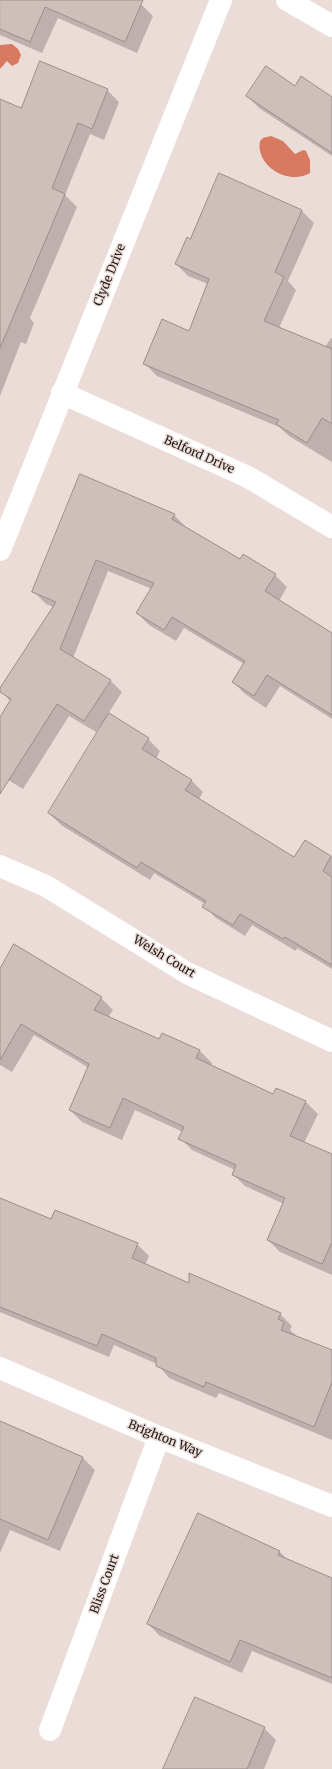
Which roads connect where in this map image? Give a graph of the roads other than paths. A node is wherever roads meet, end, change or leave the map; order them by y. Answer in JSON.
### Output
{"nodes":[{"id":1,"x":221,"y":0,"type":"edge"},
{"id":2,"x":287,"y":0,"type":"edge"},
{"id":3,"x":332,"y":26,"type":"edge"},
{"id":4,"x":62,"y":393,"type":"junction"},
{"id":5,"x":332,"y":527,"type":"edge"},
{"id":6,"x":0,"y":550,"type":"edge"},
{"id":7,"x":0,"y":866,"type":"edge"},
{"id":8,"x":332,"y":1041,"type":"edge"},
{"id":9,"x":0,"y":1368,"type":"edge"},
{"id":10,"x":159,"y":1437,"type":"junction"},
{"id":11,"x":332,"y":1506,"type":"edge"},
{"id":12,"x":50,"y":1730,"type":"dead end"}],
"edges":[{"from":1,"to":4,"type":"street","name":"Clyde Drive"},
{"from":2,"to":3,"type":"street"},
{"from":4,"to":5,"type":"street","name":"Belford Drive"},
{"from":4,"to":6,"type":"street","name":"Clyde Drive"},
{"from":7,"to":8,"type":"street","name":"Welsh Court"},
{"from":9,"to":10,"type":"street","name":"Brighton Way"},
{"from":10,"to":11,"type":"street","name":"Brighton Way"},
{"from":10,"to":12,"type":"street","name":"Bliss Court"}]}
